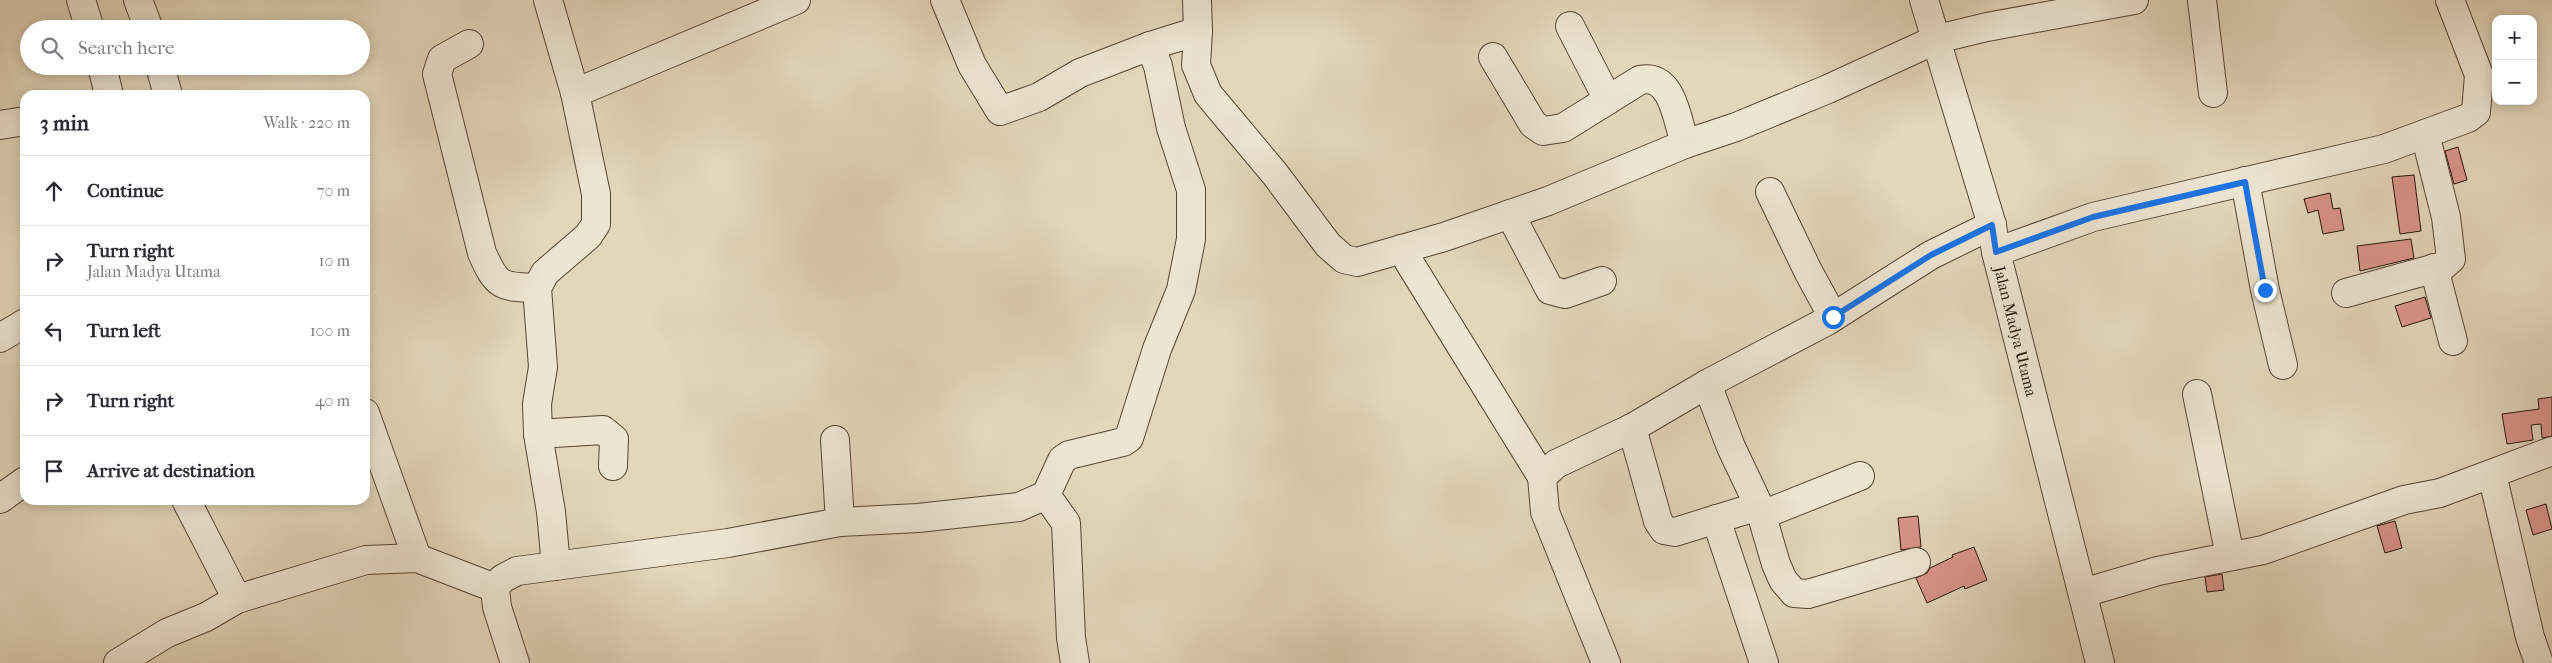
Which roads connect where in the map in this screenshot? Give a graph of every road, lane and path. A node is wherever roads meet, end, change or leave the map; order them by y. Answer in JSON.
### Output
{"nodes":[{"id":1,"x":81,"y":0,"type":"edge"},
{"id":2,"x":138,"y":0,"type":"edge"},
{"id":3,"x":548,"y":0,"type":"edge"},
{"id":4,"x":796,"y":0,"type":"edge"},
{"id":5,"x":945,"y":0,"type":"edge"},
{"id":6,"x":1196,"y":0,"type":"edge"},
{"id":7,"x":1924,"y":0,"type":"edge"},
{"id":8,"x":2134,"y":0,"type":"edge"},
{"id":9,"x":2202,"y":0,"type":"edge"},
{"id":10,"x":2450,"y":0,"type":"edge"},
{"id":11,"x":87,"y":20,"type":"edge"},
{"id":12,"x":146,"y":20,"type":"edge"},
{"id":13,"x":1570,"y":26,"type":"dead end"},
{"id":14,"x":1177,"y":37,"type":"junction"},
{"id":15,"x":1936,"y":40,"type":"junction"},
{"id":16,"x":469,"y":44,"type":"dead end"},
{"id":17,"x":1493,"y":57,"type":"dead end"},
{"id":18,"x":104,"y":75,"type":"edge"},
{"id":19,"x":162,"y":75,"type":"edge"},
{"id":20,"x":109,"y":90,"type":"edge"},
{"id":21,"x":167,"y":90,"type":"edge"},
{"id":22,"x":575,"y":93,"type":"junction"},
{"id":23,"x":2213,"y":93,"type":"dead end"},
{"id":24,"x":1608,"y":100,"type":"junction"},
{"id":25,"x":20,"y":122,"type":"edge"},
{"id":26,"x":0,"y":125,"type":"edge"},
{"id":27,"x":2425,"y":134,"type":"junction"},
{"id":28,"x":1684,"y":144,"type":"junction"},
{"id":29,"x":2245,"y":182,"type":"junction"},
{"id":30,"x":1770,"y":192,"type":"dead end"},
{"id":31,"x":1510,"y":214,"type":"junction"},
{"id":32,"x":1992,"y":225,"type":"junction"},
{"id":33,"x":1402,"y":249,"type":"junction"},
{"id":34,"x":1996,"y":252,"type":"junction"},
{"id":35,"x":2434,"y":268,"type":"junction"},
{"id":36,"x":1602,"y":281,"type":"dead end"},
{"id":37,"x":537,"y":288,"type":"junction"},
{"id":38,"x":2346,"y":293,"type":"dead end"},
{"id":39,"x":1833,"y":317,"type":"junction"},
{"id":40,"x":20,"y":327,"type":"edge"},
{"id":41,"x":0,"y":338,"type":"edge"},
{"id":42,"x":2453,"y":341,"type":"dead end"},
{"id":43,"x":2283,"y":364,"type":"dead end"},
{"id":44,"x":1707,"y":384,"type":"junction"},
{"id":45,"x":2197,"y":394,"type":"dead end"},
{"id":46,"x":370,"y":427,"type":"edge"},
{"id":47,"x":1632,"y":428,"type":"junction"},
{"id":48,"x":538,"y":434,"type":"junction"},
{"id":49,"x":835,"y":440,"type":"dead end"},
{"id":50,"x":2552,"y":451,"type":"edge"},
{"id":51,"x":613,"y":466,"type":"dead end"},
{"id":52,"x":2489,"y":474,"type":"junction"},
{"id":53,"x":1860,"y":476,"type":"dead end"},
{"id":54,"x":1542,"y":477,"type":"junction"},
{"id":55,"x":20,"y":485,"type":"edge"},
{"id":56,"x":1046,"y":495,"type":"junction"},
{"id":57,"x":0,"y":499,"type":"edge"},
{"id":58,"x":189,"y":505,"type":"edge"},
{"id":59,"x":1760,"y":510,"type":"junction"},
{"id":60,"x":1716,"y":519,"type":"junction"},
{"id":61,"x":840,"y":522,"type":"junction"},
{"id":62,"x":2230,"y":556,"type":"junction"},
{"id":63,"x":417,"y":558,"type":"junction"},
{"id":64,"x":1916,"y":562,"type":"dead end"},
{"id":65,"x":556,"y":566,"type":"junction"},
{"id":66,"x":495,"y":588,"type":"junction"},
{"id":67,"x":2083,"y":593,"type":"junction"},
{"id":68,"x":237,"y":599,"type":"junction"},
{"id":69,"x":118,"y":663,"type":"edge"},
{"id":70,"x":516,"y":663,"type":"edge"},
{"id":71,"x":1075,"y":663,"type":"edge"},
{"id":72,"x":1606,"y":663,"type":"edge"},
{"id":73,"x":1764,"y":663,"type":"edge"},
{"id":74,"x":2100,"y":663,"type":"edge"},
{"id":75,"x":2539,"y":663,"type":"edge"}],
"edges":[{"from":1,"to":11,"type":"street"},
{"from":2,"to":12,"type":"street"},
{"from":3,"to":22,"type":"street"},
{"from":4,"to":22,"type":"street"},
{"from":5,"to":14,"type":"street"},
{"from":6,"to":14,"type":"street"},
{"from":7,"to":15,"type":"street","name":"Jalan Madya Utama"},
{"from":8,"to":15,"type":"street"},
{"from":9,"to":23,"type":"street"},
{"from":10,"to":27,"type":"street"},
{"from":13,"to":24,"type":"street"},
{"from":14,"to":33,"type":"street"},
{"from":14,"to":56,"type":"street"},
{"from":15,"to":28,"type":"street"},
{"from":15,"to":32,"type":"street","name":"Jalan Madya Utama"},
{"from":16,"to":37,"type":"street"},
{"from":17,"to":24,"type":"street"},
{"from":18,"to":20,"type":"street"},
{"from":19,"to":21,"type":"street"},
{"from":22,"to":37,"type":"street"},
{"from":24,"to":28,"type":"street"},
{"from":25,"to":26,"type":"street"},
{"from":27,"to":29,"type":"street"},
{"from":27,"to":35,"type":"street"},
{"from":28,"to":31,"type":"street"},
{"from":29,"to":34,"type":"street"},
{"from":29,"to":43,"type":"street"},
{"from":30,"to":39,"type":"street"},
{"from":31,"to":33,"type":"street"},
{"from":31,"to":36,"type":"street"},
{"from":32,"to":34,"type":"street","name":"Jalan Madya Utama"},
{"from":32,"to":39,"type":"street"},
{"from":33,"to":54,"type":"street"},
{"from":34,"to":67,"type":"street","name":"Jalan Madya Utama"},
{"from":35,"to":38,"type":"street"},
{"from":35,"to":42,"type":"street"},
{"from":37,"to":48,"type":"street"},
{"from":39,"to":44,"type":"street"},
{"from":40,"to":41,"type":"street"},
{"from":44,"to":47,"type":"street"},
{"from":44,"to":59,"type":"street"},
{"from":45,"to":62,"type":"street"},
{"from":46,"to":63,"type":"street"},
{"from":47,"to":54,"type":"street"},
{"from":47,"to":60,"type":"street"},
{"from":48,"to":51,"type":"street"},
{"from":48,"to":65,"type":"street"},
{"from":49,"to":61,"type":"street"},
{"from":50,"to":52,"type":"street"},
{"from":52,"to":62,"type":"street"},
{"from":52,"to":75,"type":"street"},
{"from":53,"to":59,"type":"street"},
{"from":54,"to":72,"type":"street"},
{"from":55,"to":57,"type":"street"},
{"from":56,"to":61,"type":"street"},
{"from":56,"to":71,"type":"street"},
{"from":58,"to":68,"type":"street"},
{"from":59,"to":60,"type":"street"},
{"from":59,"to":64,"type":"street"},
{"from":60,"to":73,"type":"street"},
{"from":61,"to":65,"type":"street"},
{"from":62,"to":67,"type":"street"},
{"from":63,"to":66,"type":"street"},
{"from":63,"to":68,"type":"street"},
{"from":65,"to":66,"type":"street"},
{"from":66,"to":70,"type":"street"},
{"from":67,"to":74,"type":"street","name":"Jalan Madya Utama"},
{"from":68,"to":69,"type":"street"}]}
